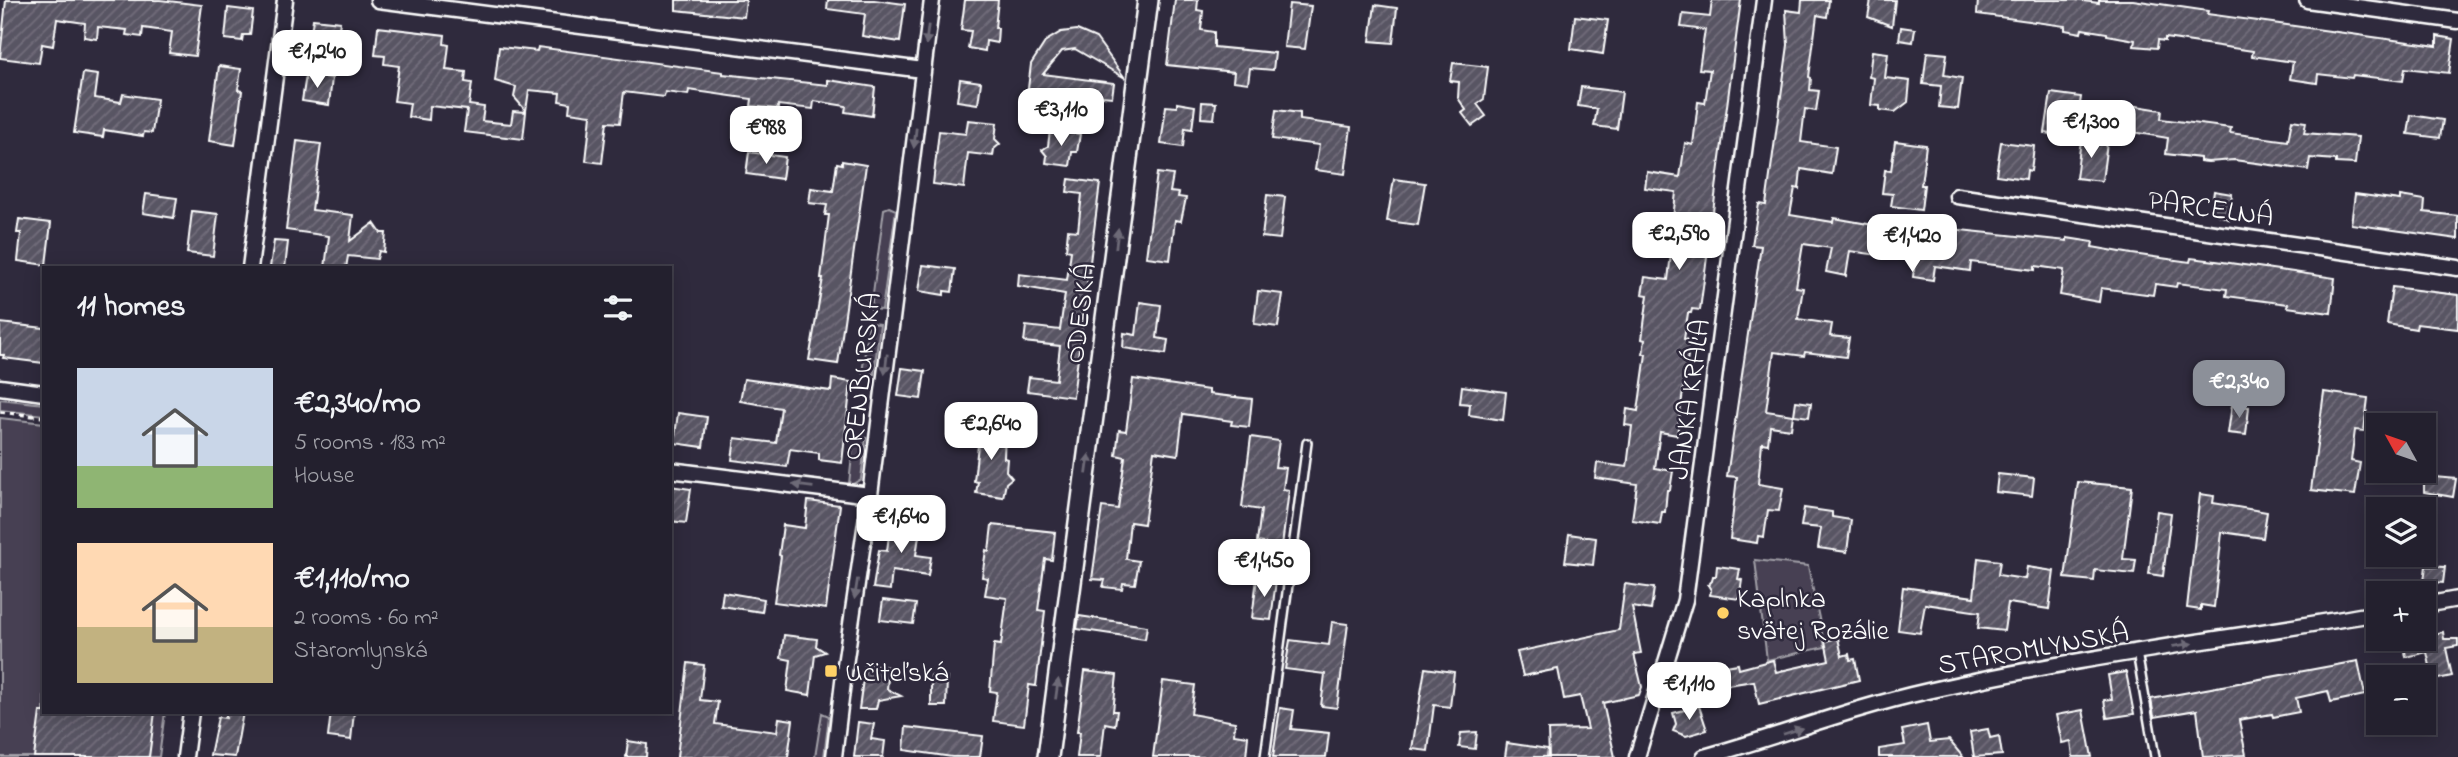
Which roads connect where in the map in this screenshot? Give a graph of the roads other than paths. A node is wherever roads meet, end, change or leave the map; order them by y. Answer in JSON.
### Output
{"nodes":[{"id":1,"x":285,"y":0,"type":"edge"},
{"id":2,"x":378,"y":0,"type":"edge"},
{"id":3,"x":932,"y":0,"type":"edge"},
{"id":4,"x":1148,"y":0,"type":"edge"},
{"id":5,"x":1764,"y":0,"type":"edge"},
{"id":6,"x":2307,"y":0,"type":"edge"},
{"id":7,"x":458,"y":5,"type":"edge"},
{"id":8,"x":2458,"y":22,"type":"edge"},
{"id":9,"x":923,"y":70,"type":"junction"},
{"id":10,"x":1957,"y":196,"type":"dead end"},
{"id":11,"x":250,"y":266,"type":"edge"},
{"id":12,"x":2458,"y":268,"type":"edge"},
{"id":13,"x":0,"y":387,"type":"edge"},
{"id":14,"x":42,"y":393,"type":"edge"},
{"id":15,"x":1307,"y":443,"type":"dead end"},
{"id":16,"x":672,"y":470,"type":"edge"},
{"id":17,"x":870,"y":495,"type":"junction"},
{"id":18,"x":2458,"y":599,"type":"edge"},
{"id":19,"x":2436,"y":603,"type":"edge"},
{"id":20,"x":2366,"y":615,"type":"edge"},
{"id":21,"x":2137,"y":652,"type":"junction"},
{"id":22,"x":191,"y":714,"type":"edge"},
{"id":23,"x":185,"y":757,"type":"edge"},
{"id":24,"x":834,"y":757,"type":"edge"},
{"id":25,"x":1048,"y":757,"type":"edge"},
{"id":26,"x":1265,"y":757,"type":"edge"},
{"id":27,"x":1637,"y":757,"type":"edge"},
{"id":28,"x":1704,"y":757,"type":"edge"},
{"id":29,"x":2155,"y":757,"type":"edge"}],
"edges":[{"from":1,"to":11,"type":"street"},
{"from":2,"to":7,"type":"street"},
{"from":3,"to":9,"type":"street","name":"ORENBURSKÁ","one_way":true},
{"from":25,"to":4,"type":"street","name":"ODESKÁ","one_way":true},
{"from":5,"to":27,"type":"street","name":"JANKA KRÁĽA"},
{"from":6,"to":8,"type":"street"},
{"from":7,"to":9,"type":"street"},
{"from":9,"to":17,"type":"street","name":"ORENBURSKÁ","one_way":true},
{"from":10,"to":12,"type":"street","name":"PARCELNÁ"},
{"from":13,"to":14,"type":"street"},
{"from":15,"to":26,"type":"lane"},
{"from":17,"to":16,"type":"street","one_way":true},
{"from":17,"to":24,"type":"street","name":"ORENBURSKÁ","one_way":true},
{"from":18,"to":19,"type":"street"},
{"from":21,"to":20,"type":"street","name":"STAROMLYNSKÁ","one_way":true},
{"from":28,"to":21,"type":"street","name":"STAROMLYNSKÁ","one_way":true},
{"from":21,"to":29,"type":"lane"},
{"from":22,"to":23,"type":"street"}]}
